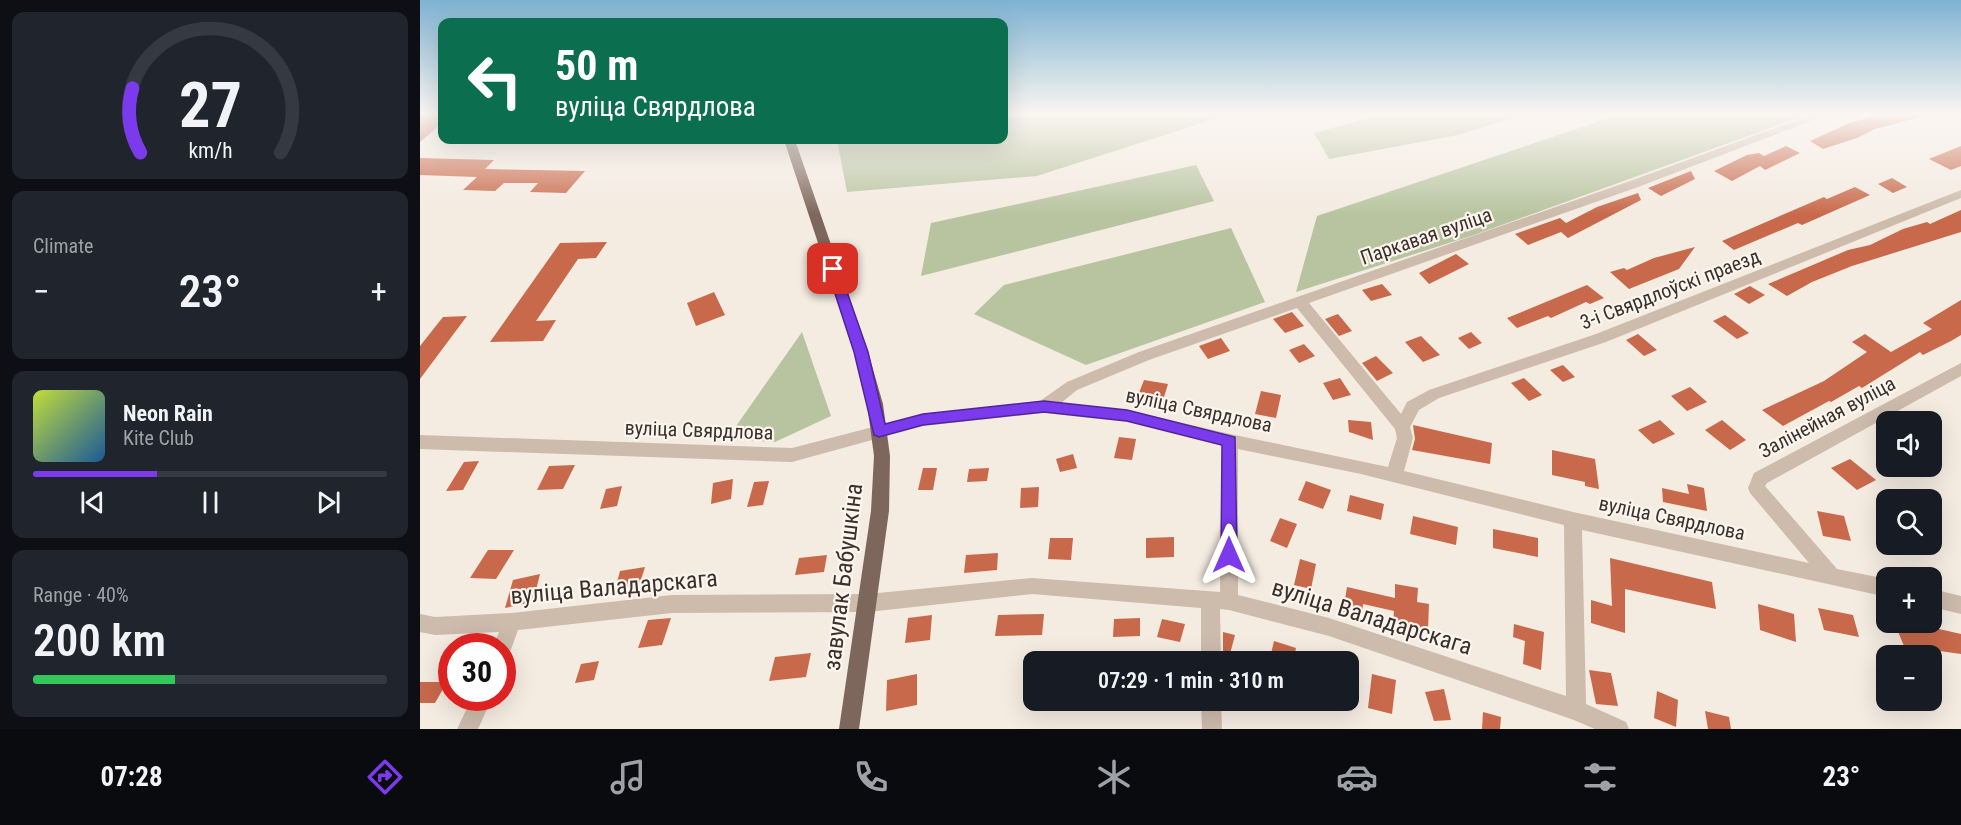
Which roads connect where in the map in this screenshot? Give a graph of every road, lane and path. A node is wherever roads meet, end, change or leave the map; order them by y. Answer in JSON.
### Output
{"nodes":[{"id":1,"x":791,"y":147,"type":"edge"},
{"id":2,"x":1734,"y":147,"type":"edge"},
{"id":3,"x":1961,"y":194,"type":"edge"},
{"id":4,"x":1299,"y":301,"type":"junction"},
{"id":5,"x":1961,"y":369,"type":"edge"},
{"id":6,"x":1044,"y":407,"type":"junction"},
{"id":7,"x":1401,"y":427,"type":"junction"},
{"id":8,"x":879,"y":431,"type":"junction"},
{"id":9,"x":1230,"y":441,"type":"junction"},
{"id":10,"x":420,"y":442,"type":"edge"},
{"id":11,"x":1394,"y":475,"type":"junction"},
{"id":12,"x":1574,"y":520,"type":"junction"},
{"id":13,"x":1831,"y":575,"type":"junction"},
{"id":14,"x":1876,"y":585,"type":"edge"},
{"id":15,"x":1942,"y":600,"type":"edge"},
{"id":16,"x":1219,"y":601,"type":"junction"},
{"id":17,"x":868,"y":603,"type":"junction"},
{"id":18,"x":1961,"y":604,"type":"edge"},
{"id":19,"x":420,"y":622,"type":"edge"},
{"id":20,"x":512,"y":622,"type":"junction"},
{"id":21,"x":508,"y":633,"type":"edge"},
{"id":22,"x":1212,"y":651,"type":"edge"},
{"id":23,"x":1576,"y":710,"type":"junction"},
{"id":24,"x":476,"y":711,"type":"edge"},
{"id":25,"x":1211,"y":711,"type":"edge"},
{"id":26,"x":467,"y":729,"type":"edge"},
{"id":27,"x":849,"y":729,"type":"edge"},
{"id":28,"x":1212,"y":729,"type":"edge"},
{"id":29,"x":1619,"y":729,"type":"edge"}],
"edges":[{"from":1,"to":8,"type":"main road","name":"завулак Бабушкіна"},
{"from":2,"to":4,"type":"street","name":"Паркавая вуліца"},
{"from":3,"to":7,"type":"street","name":"3-і Свярдлоўскі праезд"},
{"from":4,"to":6,"type":"street","name":"Паркавая вуліца"},
{"from":4,"to":7,"type":"street"},
{"from":5,"to":13,"type":"street","name":"Залінейная вуліца"},
{"from":6,"to":8,"type":"street","name":"вуліца Свярдлова"},
{"from":6,"to":9,"type":"street","name":"вуліца Свярдлова"},
{"from":7,"to":11,"type":"street"},
{"from":8,"to":10,"type":"street","name":"вуліца Свярдлова"},
{"from":8,"to":17,"type":"main road","name":"завулак Бабушкіна"},
{"from":9,"to":11,"type":"street","name":"вуліца Свярдлова"},
{"from":9,"to":16,"type":"street"},
{"from":11,"to":12,"type":"street","name":"вуліца Свярдлова"},
{"from":12,"to":13,"type":"street","name":"вуліца Свярдлова"},
{"from":12,"to":23,"type":"street"},
{"from":13,"to":14,"type":"street","name":"вуліца Свярдлова"},
{"from":15,"to":18,"type":"street"},
{"from":16,"to":17,"type":"street","name":"вуліца Валадарскага"},
{"from":16,"to":22,"type":"street"},
{"from":16,"to":23,"type":"street","name":"вуліца Валадарскага"},
{"from":17,"to":20,"type":"street","name":"вуліца Валадарскага"},
{"from":17,"to":27,"type":"main road","name":"завулак Бабушкіна"},
{"from":19,"to":20,"type":"street","name":"вуліца Валадарскага"},
{"from":20,"to":21,"type":"street"},
{"from":23,"to":29,"type":"street","name":"вуліца Валадарскага"},
{"from":24,"to":26,"type":"street"},
{"from":25,"to":28,"type":"street"}]}
